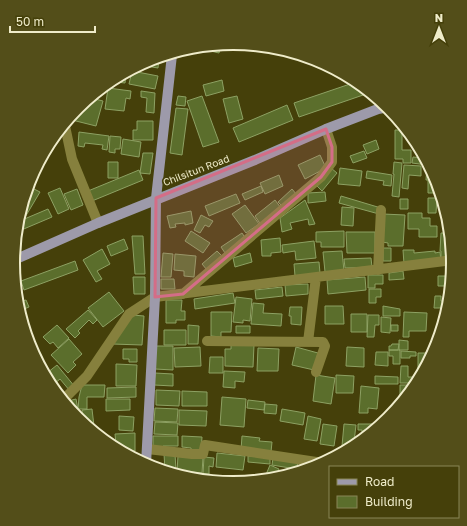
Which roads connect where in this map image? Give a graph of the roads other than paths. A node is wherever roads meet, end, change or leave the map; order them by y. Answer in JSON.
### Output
{"nodes":[{"id":1,"x":172,"y":59,"type":"edge"},
{"id":2,"x":381,"y":109,"type":"edge"},
{"id":3,"x":326,"y":129,"type":"junction"},
{"id":4,"x":66,"y":131,"type":"edge"},
{"id":5,"x":156,"y":198,"type":"junction"},
{"id":6,"x":381,"y":210,"type":"dead end"},
{"id":7,"x":98,"y":222,"type":"junction"},
{"id":8,"x":20,"y":257,"type":"edge"},
{"id":9,"x":447,"y":261,"type":"edge"},
{"id":10,"x":378,"y":270,"type":"junction"},
{"id":11,"x":316,"y":277,"type":"junction"},
{"id":12,"x":183,"y":294,"type":"junction"},
{"id":13,"x":155,"y":297,"type":"junction"},
{"id":14,"x":207,"y":341,"type":"dead end"},
{"id":15,"x":308,"y":342,"type":"junction"},
{"id":16,"x":316,"y":372,"type":"dead end"},
{"id":17,"x":67,"y":396,"type":"edge"},
{"id":18,"x":147,"y":449,"type":"junction"},
{"id":19,"x":146,"y":457,"type":"edge"},
{"id":20,"x":312,"y":461,"type":"edge"}],
"edges":[{"from":1,"to":5,"type":"main road"},
{"from":2,"to":3,"type":"main road","name":"Chilsitun Road"},
{"from":3,"to":5,"type":"main road","name":"Chilsitun Road"},
{"from":3,"to":12,"type":"street"},
{"from":4,"to":7,"type":"street"},
{"from":5,"to":7,"type":"main road","name":"Chilsitun Road"},
{"from":5,"to":13,"type":"main road"},
{"from":6,"to":10,"type":"street"},
{"from":7,"to":8,"type":"main road","name":"Chilsitun Road"},
{"from":9,"to":10,"type":"street"},
{"from":10,"to":11,"type":"street"},
{"from":11,"to":12,"type":"street"},
{"from":11,"to":15,"type":"street"},
{"from":12,"to":13,"type":"street"},
{"from":13,"to":17,"type":"street"},
{"from":13,"to":18,"type":"main road"},
{"from":14,"to":15,"type":"street"},
{"from":15,"to":16,"type":"street"},
{"from":18,"to":19,"type":"main road"},
{"from":18,"to":20,"type":"street"}]}
